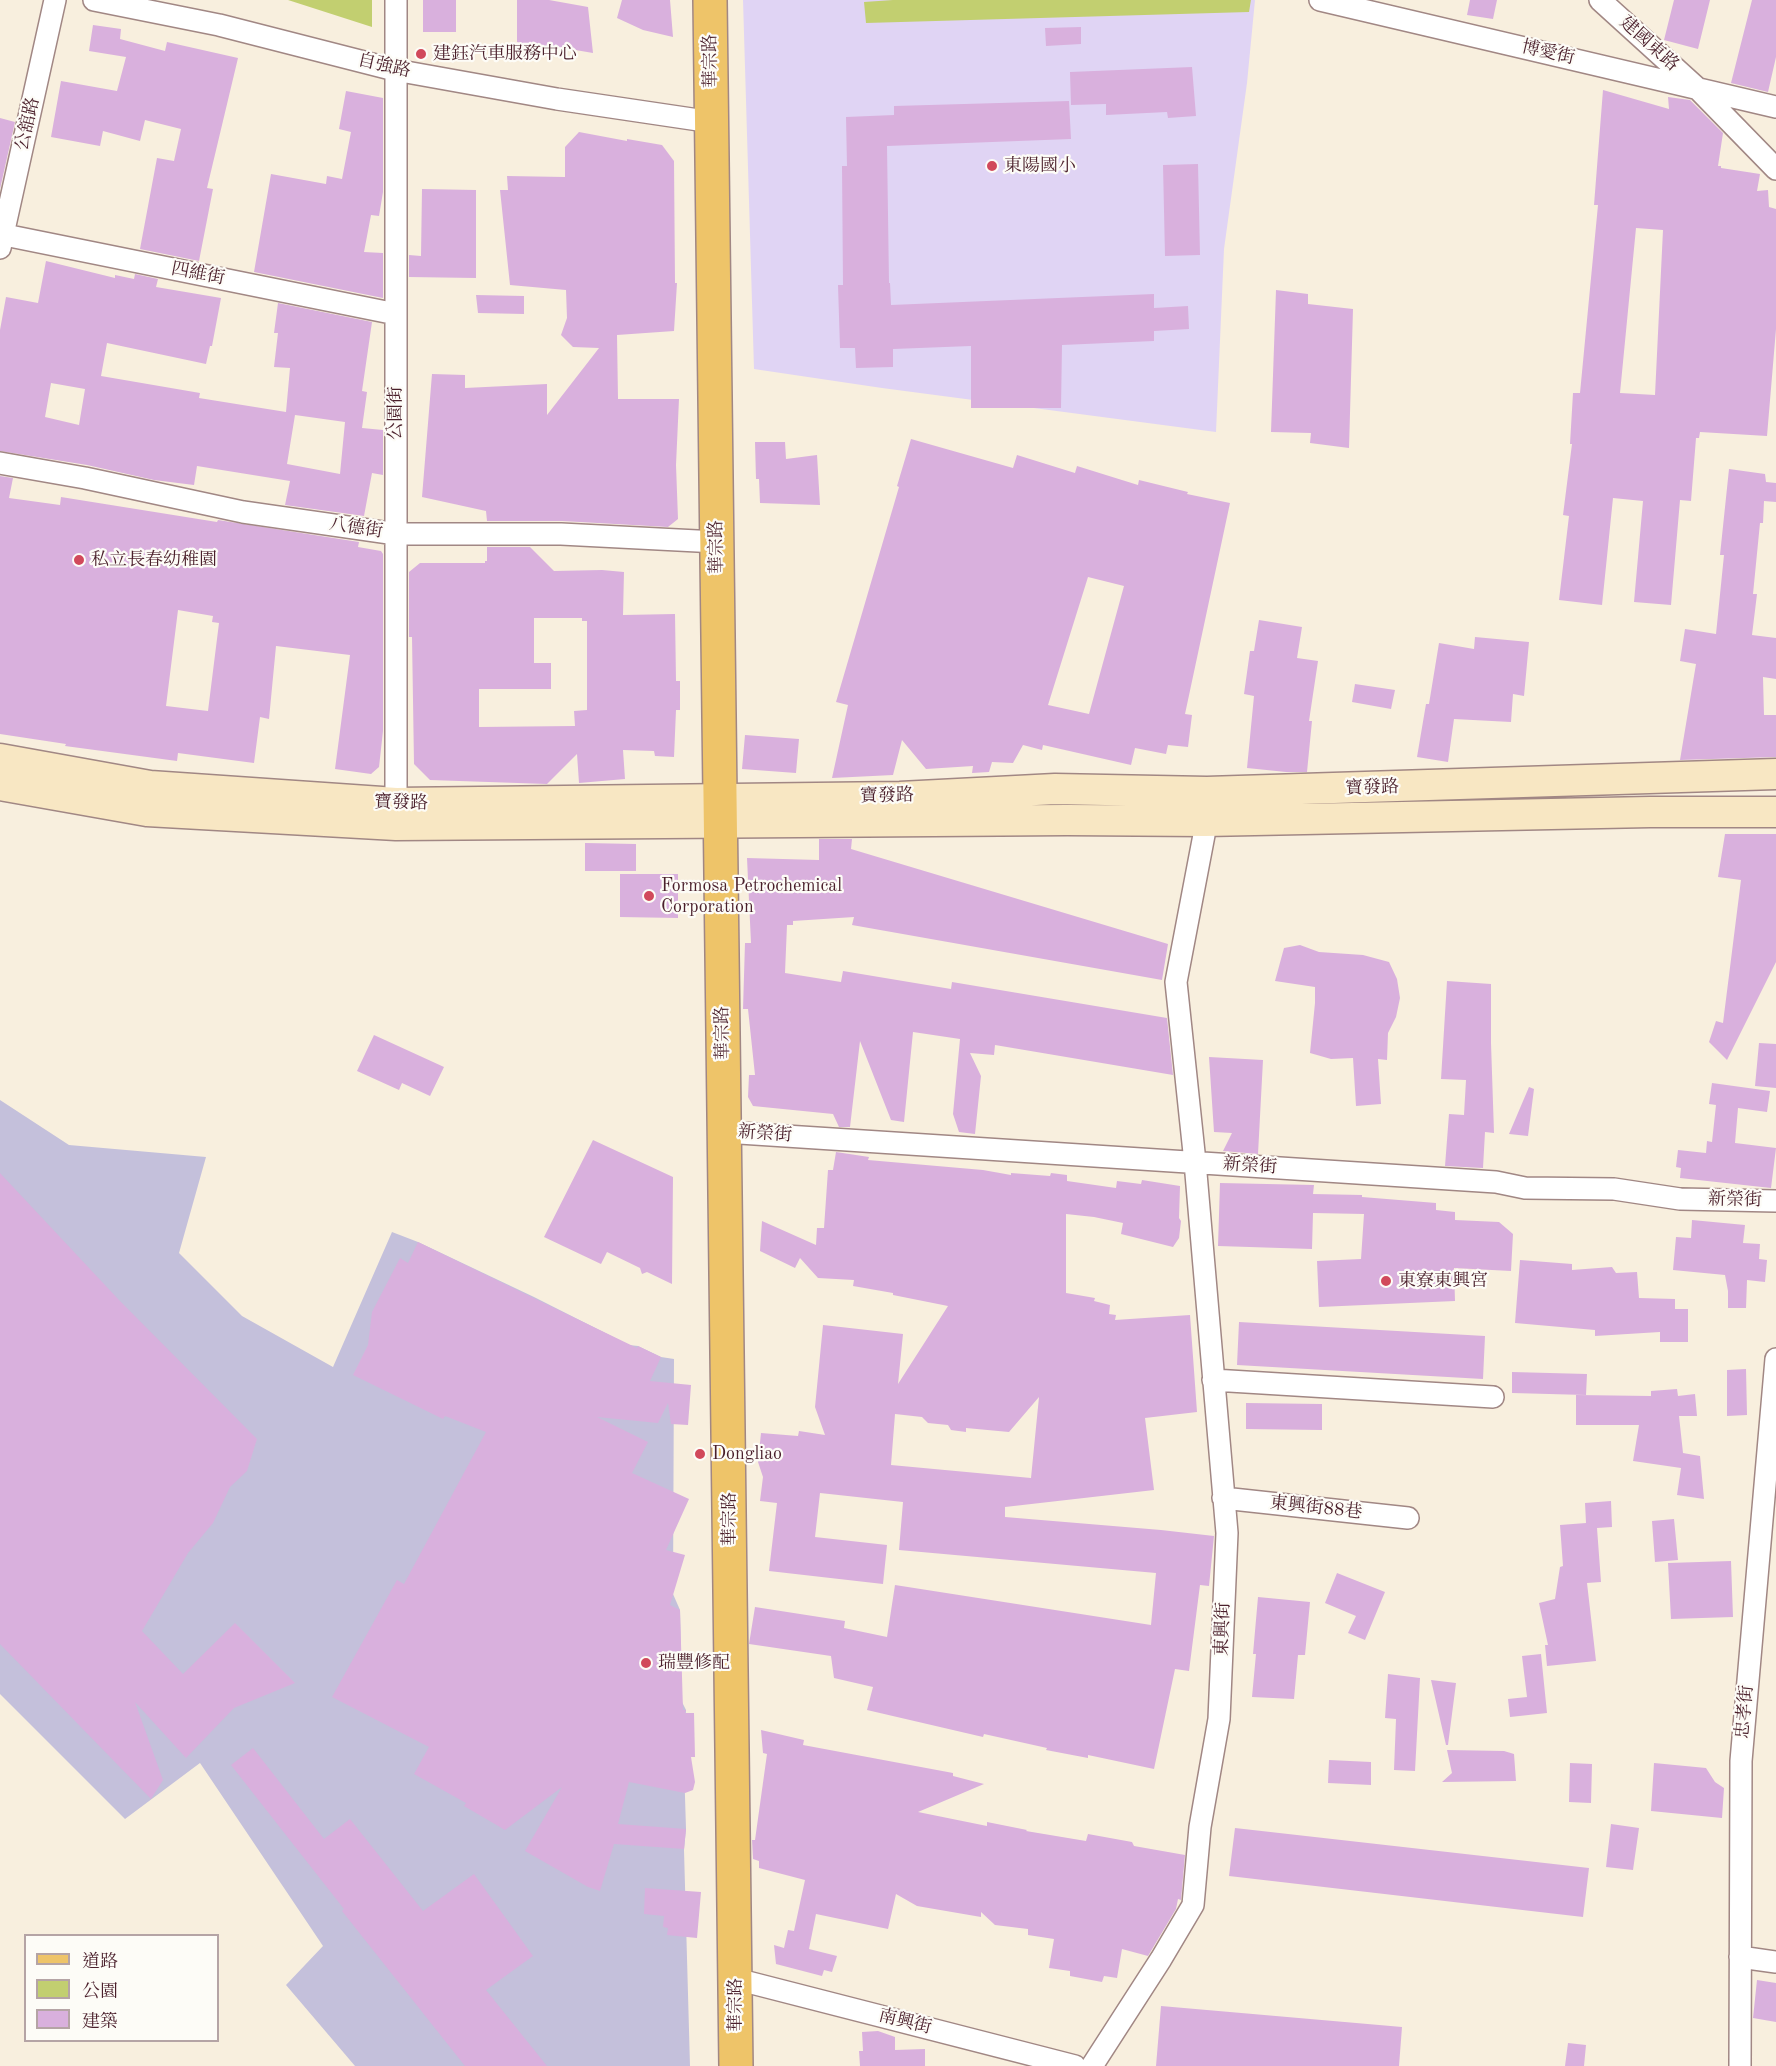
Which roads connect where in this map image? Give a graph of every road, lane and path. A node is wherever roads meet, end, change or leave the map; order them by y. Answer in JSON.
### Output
{"nodes":[{"id":1,"x":55,"y":0,"type":"edge"},
{"id":2,"x":94,"y":0,"type":"edge"},
{"id":3,"x":396,"y":0,"type":"edge"},
{"id":4,"x":710,"y":0,"type":"edge"},
{"id":5,"x":1320,"y":0,"type":"edge"},
{"id":6,"x":1600,"y":0,"type":"edge"},
{"id":7,"x":395,"y":70,"type":"junction"},
{"id":8,"x":1698,"y":88,"type":"junction"},
{"id":9,"x":1776,"y":107,"type":"edge"},
{"id":10,"x":712,"y":122,"type":"junction"},
{"id":11,"x":1776,"y":169,"type":"edge"},
{"id":12,"x":1,"y":239,"type":"edge"},
{"id":13,"x":396,"y":314,"type":"junction"},
{"id":14,"x":0,"y":463,"type":"edge"},
{"id":15,"x":396,"y":534,"type":"junction"},
{"id":16,"x":717,"y":542,"type":"junction"},
{"id":17,"x":0,"y":759,"type":"edge"},
{"id":18,"x":1776,"y":774,"type":"edge"},
{"id":19,"x":0,"y":785,"type":"edge"},
{"id":20,"x":1206,"y":807,"type":"junction"},
{"id":21,"x":719,"y":810,"type":"junction"},
{"id":22,"x":1776,"y":812,"type":"edge"},
{"id":23,"x":396,"y":814,"type":"junction"},
{"id":24,"x":724,"y":1132,"type":"junction"},
{"id":25,"x":1195,"y":1162,"type":"junction"},
{"id":26,"x":1776,"y":1201,"type":"edge"},
{"id":27,"x":1776,"y":1359,"type":"edge"},
{"id":28,"x":1213,"y":1380,"type":"junction"},
{"id":29,"x":1493,"y":1397,"type":"dead end"},
{"id":30,"x":1223,"y":1498,"type":"junction"},
{"id":31,"x":1408,"y":1518,"type":"dead end"},
{"id":32,"x":1740,"y":1957,"type":"junction"},
{"id":33,"x":1776,"y":1962,"type":"edge"},
{"id":34,"x":736,"y":1979,"type":"junction"},
{"id":35,"x":736,"y":2066,"type":"edge"},
{"id":36,"x":1075,"y":2066,"type":"edge"},
{"id":37,"x":1092,"y":2066,"type":"edge"},
{"id":38,"x":1740,"y":2066,"type":"edge"}],
"edges":[{"from":1,"to":12,"type":"street","name":"公舘路"},
{"from":2,"to":7,"type":"street","name":"自強路"},
{"from":3,"to":7,"type":"street","name":"公園街"},
{"from":4,"to":10,"type":"main road","name":"華宗路"},
{"from":5,"to":8,"type":"street","name":"博愛街"},
{"from":6,"to":8,"type":"street","name":"建國東路"},
{"from":7,"to":10,"type":"street","name":"自強路"},
{"from":7,"to":13,"type":"street","name":"公園街"},
{"from":8,"to":9,"type":"street","name":"博愛街"},
{"from":8,"to":11,"type":"street","name":"建國東路"},
{"from":10,"to":16,"type":"main road","name":"華宗路"},
{"from":12,"to":13,"type":"street","name":"四維街"},
{"from":13,"to":15,"type":"street","name":"公園街"},
{"from":14,"to":15,"type":"street","name":"八德街"},
{"from":15,"to":16,"type":"street","name":"八德街"},
{"from":15,"to":23,"type":"street","name":"公園街"},
{"from":16,"to":21,"type":"main road","name":"華宗路"},
{"from":17,"to":23,"type":"main road","name":"寶發路"},
{"from":18,"to":20,"type":"main road","name":"寶發路"},
{"from":19,"to":23,"type":"main road","name":"寶發路"},
{"from":20,"to":21,"type":"main road","name":"寶發路"},
{"from":20,"to":22,"type":"main road","name":"寶發路"},
{"from":20,"to":25,"type":"street","name":"東興街"},
{"from":21,"to":23,"type":"main road","name":"寶發路"},
{"from":21,"to":24,"type":"main road","name":"華宗路"},
{"from":24,"to":25,"type":"street","name":"新榮街"},
{"from":24,"to":34,"type":"main road","name":"華宗路"},
{"from":25,"to":26,"type":"street","name":"新榮街"},
{"from":25,"to":28,"type":"street","name":"東興街"},
{"from":27,"to":32,"type":"street","name":"忠孝街"},
{"from":28,"to":29,"type":"street"},
{"from":28,"to":30,"type":"street","name":"東興街"},
{"from":30,"to":31,"type":"street","name":"東興街88巷"},
{"from":30,"to":37,"type":"street","name":"東興街"},
{"from":32,"to":33,"type":"street"},
{"from":32,"to":38,"type":"street","name":"忠孝街"},
{"from":34,"to":35,"type":"main road","name":"華宗路"},
{"from":34,"to":36,"type":"street","name":"南興街"}]}
